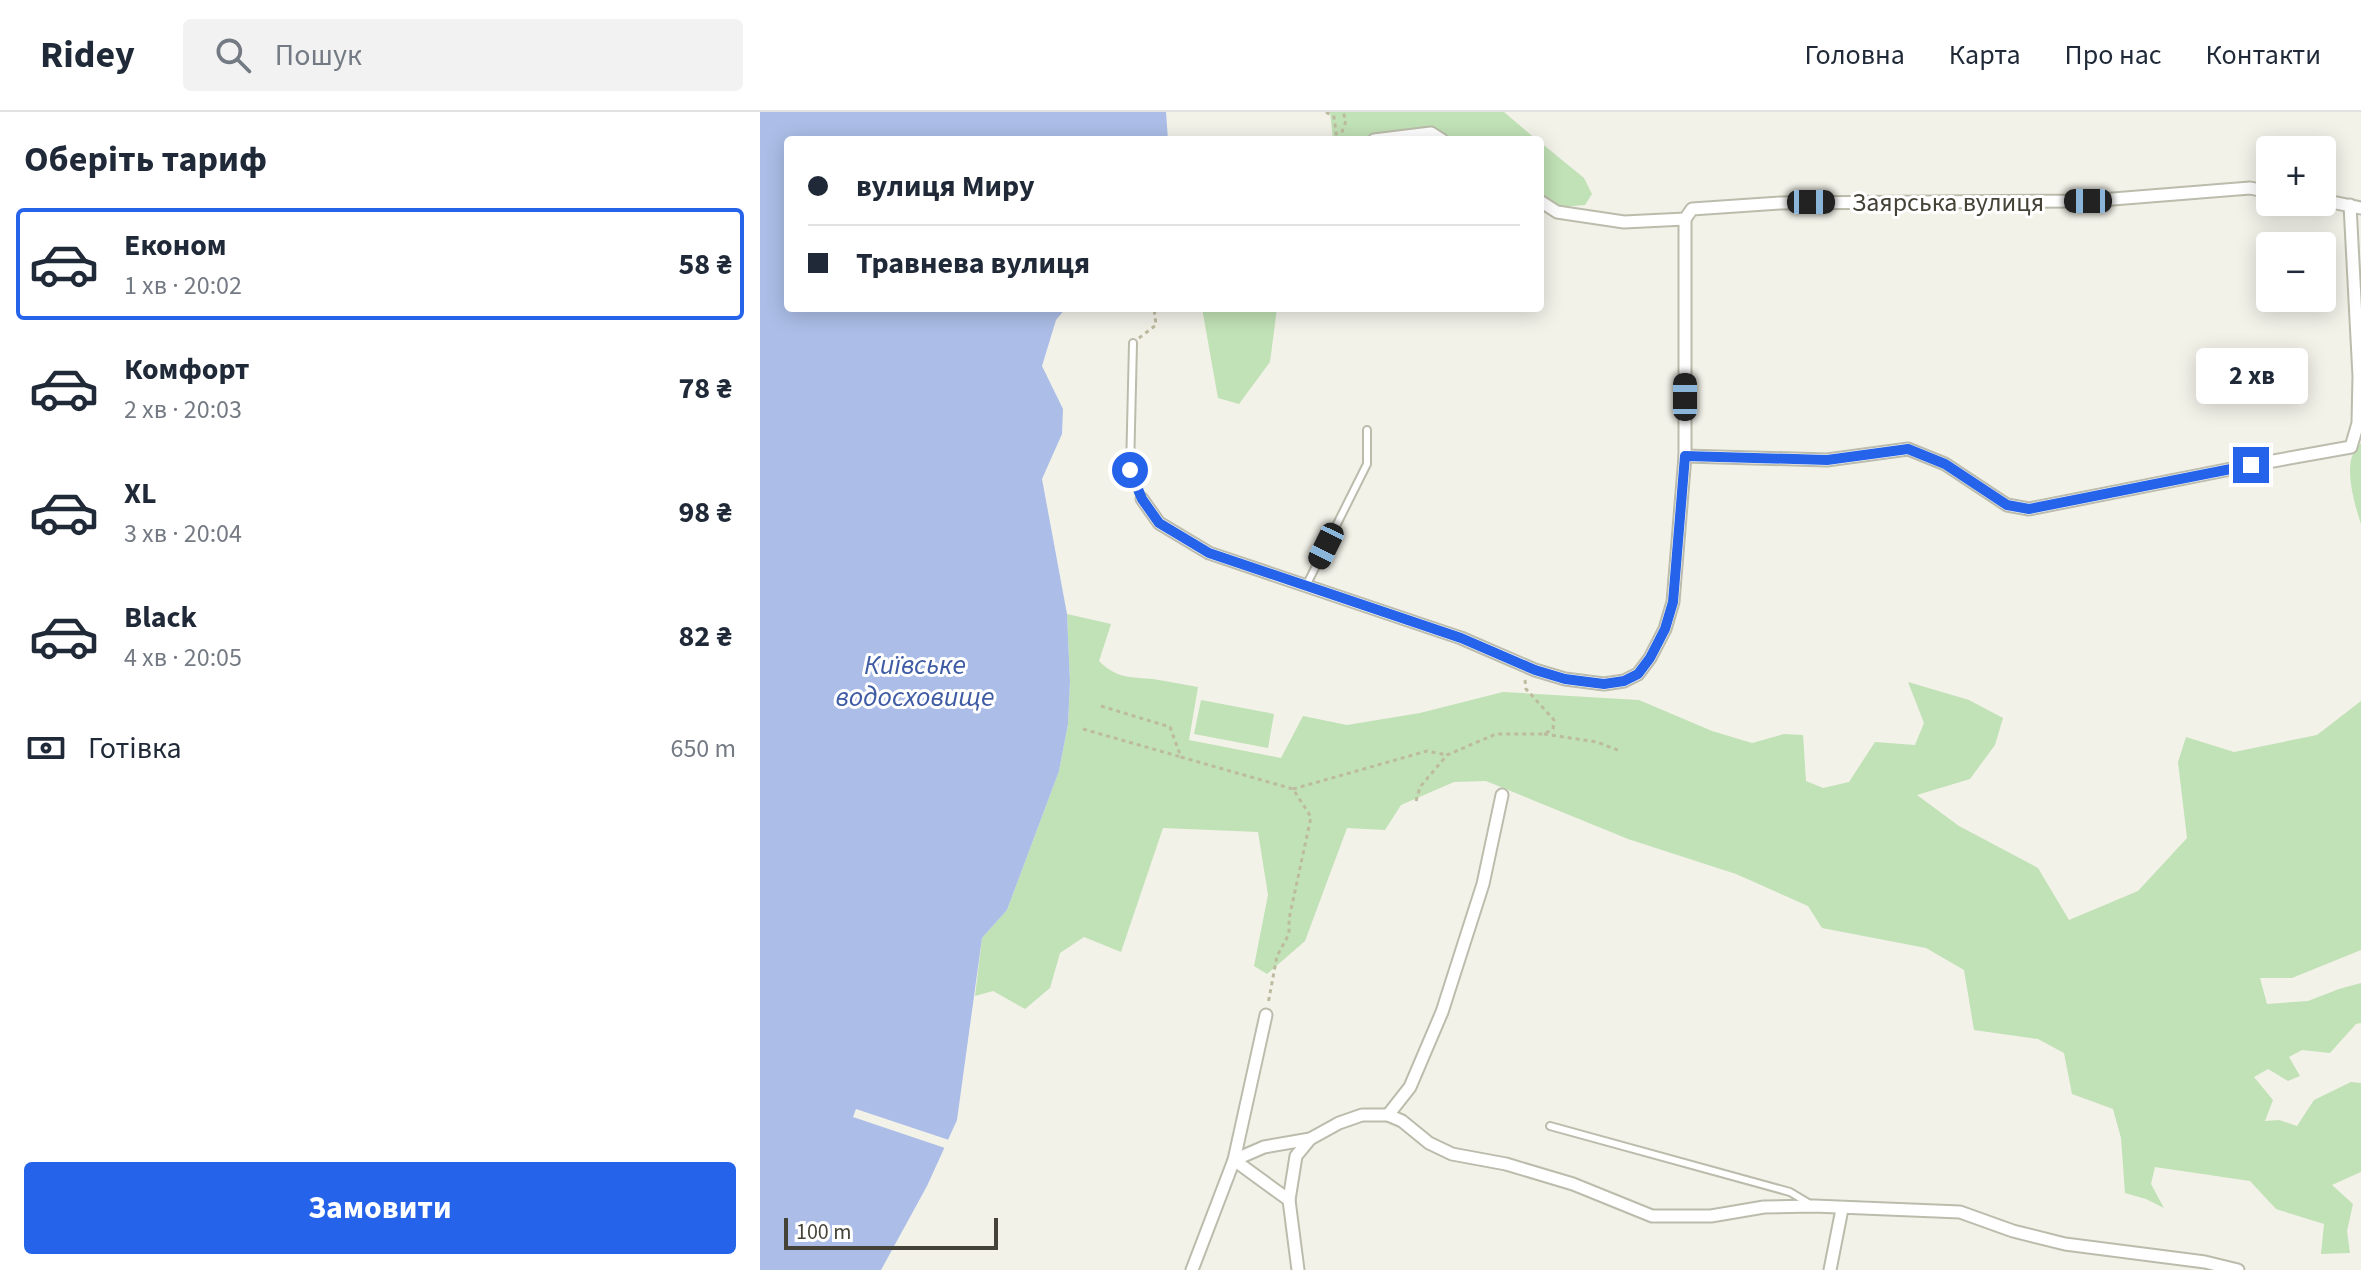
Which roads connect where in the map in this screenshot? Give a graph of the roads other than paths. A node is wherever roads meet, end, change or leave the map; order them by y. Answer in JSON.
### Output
{"nodes":[{"id":1,"x":1407,"y":136,"type":"edge"},
{"id":2,"x":1436,"y":136,"type":"edge"},
{"id":3,"x":2256,"y":189,"type":"edge"},
{"id":4,"x":2336,"y":202,"type":"edge"},
{"id":5,"x":1544,"y":204,"type":"edge"},
{"id":6,"x":2356,"y":206,"type":"edge"},
{"id":7,"x":1685,"y":219,"type":"junction"},
{"id":8,"x":1133,"y":343,"type":"road end"},
{"id":9,"x":1367,"y":430,"type":"dead end"},
{"id":10,"x":1685,"y":456,"type":"junction"},
{"id":11,"x":1142,"y":499,"type":"joint"},
{"id":12,"x":1306,"y":586,"type":"junction"},
{"id":13,"x":1502,"y":795,"type":"dead end"},
{"id":14,"x":1266,"y":1015,"type":"road end"},
{"id":15,"x":1388,"y":1115,"type":"junction"},
{"id":16,"x":1550,"y":1126,"type":"dead end"},
{"id":17,"x":1310,"y":1139,"type":"junction"},
{"id":18,"x":1234,"y":1160,"type":"junction"},
{"id":19,"x":1289,"y":1200,"type":"junction"},
{"id":20,"x":1814,"y":1206,"type":"junction"},
{"id":21,"x":1842,"y":1209,"type":"junction"},
{"id":22,"x":1192,"y":1270,"type":"edge"},
{"id":23,"x":1298,"y":1270,"type":"edge"},
{"id":24,"x":1830,"y":1270,"type":"edge"},
{"id":25,"x":2238,"y":1270,"type":"edge"}],
"edges":[{"from":1,"to":2,"type":"street"},
{"from":3,"to":7,"type":"street","name":"Заярська вулиця"},
{"from":4,"to":6,"type":"street"},
{"from":5,"to":7,"type":"street","name":"Заярська вулиця"},
{"from":6,"to":10,"type":"street"},
{"from":7,"to":10,"type":"street"},
{"from":8,"to":11,"type":"lane"},
{"from":9,"to":12,"type":"lane"},
{"from":10,"to":12,"type":"street"},
{"from":11,"to":12,"type":"street"},
{"from":13,"to":15,"type":"street"},
{"from":14,"to":18,"type":"street"},
{"from":15,"to":17,"type":"street"},
{"from":15,"to":20,"type":"street"},
{"from":16,"to":20,"type":"lane"},
{"from":17,"to":18,"type":"street"},
{"from":17,"to":19,"type":"street"},
{"from":18,"to":19,"type":"street"},
{"from":18,"to":22,"type":"street"},
{"from":19,"to":23,"type":"street"},
{"from":20,"to":21,"type":"street"},
{"from":21,"to":24,"type":"street"},
{"from":21,"to":25,"type":"street"}]}
